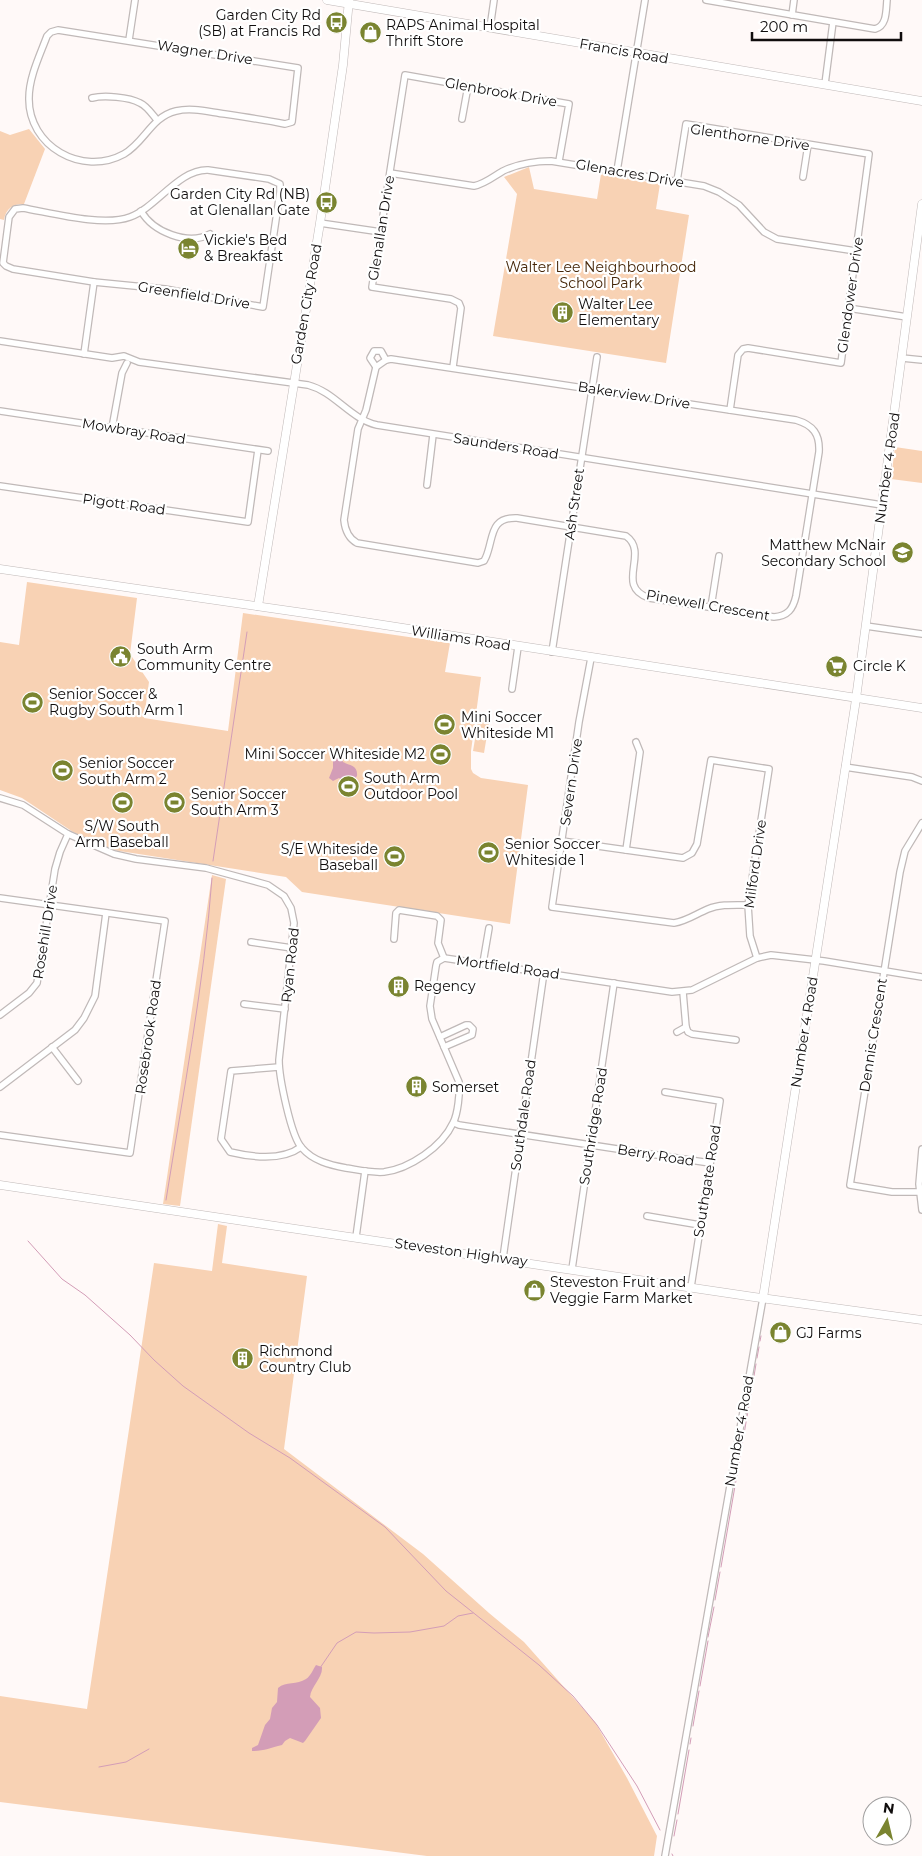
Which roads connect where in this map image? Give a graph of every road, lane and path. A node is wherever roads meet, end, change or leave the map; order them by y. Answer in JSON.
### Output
{"nodes":[{"id":1,"x":135,"y":0,"type":"edge"},
{"id":2,"x":327,"y":0,"type":"edge"},
{"id":3,"x":494,"y":0,"type":"edge"},
{"id":4,"x":646,"y":0,"type":"edge"},
{"id":5,"x":706,"y":0,"type":"edge"},
{"id":6,"x":794,"y":0,"type":"edge"},
{"id":7,"x":887,"y":0,"type":"edge"},
{"id":8,"x":348,"y":2,"type":"edge"},
{"id":9,"x":792,"y":15,"type":"junction"},
{"id":10,"x":833,"y":22,"type":"junction"},
{"id":11,"x":490,"y":28,"type":"junction"},
{"id":12,"x":129,"y":40,"type":"junction"},
{"id":13,"x":637,"y":53,"type":"junction"},
{"id":14,"x":405,"y":75,"type":"joint"},
{"id":15,"x":825,"y":84,"type":"junction"},
{"id":16,"x":468,"y":86,"type":"junction"},
{"id":17,"x":92,"y":98,"type":"dead end"},
{"id":18,"x":922,"y":101,"type":"edge"},
{"id":19,"x":462,"y":119,"type":"dead end"},
{"id":20,"x":157,"y":120,"type":"junction"},
{"id":21,"x":808,"y":145,"type":"junction"},
{"id":22,"x":869,"y":154,"type":"joint"},
{"id":23,"x":559,"y":161,"type":"junction"},
{"id":24,"x":617,"y":171,"type":"junction"},
{"id":25,"x":390,"y":173,"type":"junction"},
{"id":26,"x":803,"y":177,"type":"dead end"},
{"id":27,"x":677,"y":181,"type":"junction"},
{"id":28,"x":922,"y":204,"type":"edge"},
{"id":29,"x":142,"y":211,"type":"junction"},
{"id":30,"x":921,"y":221,"type":"edge"},
{"id":31,"x":320,"y":223,"type":"junction"},
{"id":32,"x":381,"y":232,"type":"junction"},
{"id":33,"x":210,"y":234,"type":"dead end"},
{"id":34,"x":856,"y":251,"type":"junction"},
{"id":35,"x":94,"y":282,"type":"junction"},
{"id":36,"x":848,"y":308,"type":"junction"},
{"id":37,"x":907,"y":317,"type":"junction"},
{"id":38,"x":0,"y":341,"type":"edge"},
{"id":39,"x":84,"y":354,"type":"junction"},
{"id":40,"x":597,"y":357,"type":"dead end"},
{"id":41,"x":902,"y":358,"type":"junction"},
{"id":42,"x":386,"y":360,"type":"junction"},
{"id":43,"x":922,"y":360,"type":"edge"},
{"id":44,"x":124,"y":361,"type":"junction"},
{"id":45,"x":376,"y":367,"type":"junction"},
{"id":46,"x":453,"y":367,"type":"junction"},
{"id":47,"x":293,"y":383,"type":"junction"},
{"id":48,"x":592,"y":388,"type":"junction"},
{"id":49,"x":730,"y":410,"type":"junction"},
{"id":50,"x":0,"y":411,"type":"edge"},
{"id":51,"x":362,"y":419,"type":"junction"},
{"id":52,"x":112,"y":428,"type":"junction"},
{"id":53,"x":433,"y":435,"type":"junction"},
{"id":54,"x":258,"y":450,"type":"junction"},
{"id":55,"x":268,"y":451,"type":"dead end"},
{"id":56,"x":580,"y":458,"type":"junction"},
{"id":57,"x":427,"y":485,"type":"dead end"},
{"id":58,"x":0,"y":486,"type":"edge"},
{"id":59,"x":812,"y":494,"type":"junction"},
{"id":60,"x":882,"y":505,"type":"junction"},
{"id":61,"x":571,"y":527,"type":"junction"},
{"id":62,"x":719,"y":556,"type":"dead end"},
{"id":63,"x":0,"y":569,"type":"edge"},
{"id":64,"x":258,"y":606,"type":"junction"},
{"id":65,"x":711,"y":607,"type":"junction"},
{"id":66,"x":866,"y":626,"type":"junction"},
{"id":67,"x":922,"y":634,"type":"edge"},
{"id":68,"x":518,"y":647,"type":"junction"},
{"id":69,"x":552,"y":652,"type":"junction"},
{"id":70,"x":590,"y":658,"type":"junction"},
{"id":71,"x":512,"y":689,"type":"dead end"},
{"id":72,"x":856,"y":698,"type":"junction"},
{"id":73,"x":922,"y":708,"type":"edge"},
{"id":74,"x":636,"y":742,"type":"dead end"},
{"id":75,"x":845,"y":767,"type":"junction"},
{"id":76,"x":922,"y":781,"type":"edge"},
{"id":77,"x":0,"y":798,"type":"edge"},
{"id":78,"x":922,"y":823,"type":"edge"},
{"id":79,"x":68,"y":834,"type":"junction"},
{"id":80,"x":562,"y":841,"type":"junction"},
{"id":81,"x":626,"y":850,"type":"junction"},
{"id":82,"x":0,"y":898,"type":"edge"},
{"id":83,"x":49,"y":905,"type":"junction"},
{"id":84,"x":748,"y":905,"type":"junction"},
{"id":85,"x":106,"y":913,"type":"junction"},
{"id":86,"x":489,"y":928,"type":"dead end"},
{"id":87,"x":394,"y":938,"type":"dead end"},
{"id":88,"x":251,"y":942,"type":"dead end"},
{"id":89,"x":292,"y":948,"type":"junction"},
{"id":90,"x":444,"y":958,"type":"junction"},
{"id":91,"x":757,"y":958,"type":"junction"},
{"id":92,"x":815,"y":961,"type":"junction"},
{"id":93,"x":483,"y":963,"type":"junction"},
{"id":94,"x":884,"y":970,"type":"junction"},
{"id":95,"x":544,"y":972,"type":"junction"},
{"id":96,"x":922,"y":976,"type":"edge"},
{"id":97,"x":614,"y":983,"type":"junction"},
{"id":98,"x":683,"y":992,"type":"junction"},
{"id":99,"x":244,"y":1004,"type":"dead end"},
{"id":100,"x":285,"y":1009,"type":"junction"},
{"id":101,"x":0,"y":1014,"type":"edge"},
{"id":102,"x":686,"y":1027,"type":"junction"},
{"id":103,"x":677,"y":1032,"type":"dead end"},
{"id":104,"x":440,"y":1037,"type":"junction"},
{"id":105,"x":736,"y":1040,"type":"dead end"},
{"id":106,"x":444,"y":1047,"type":"junction"},
{"id":107,"x":52,"y":1048,"type":"junction"},
{"id":108,"x":279,"y":1067,"type":"junction"},
{"id":109,"x":78,"y":1081,"type":"dead end"},
{"id":110,"x":0,"y":1087,"type":"edge"},
{"id":111,"x":665,"y":1092,"type":"dead end"},
{"id":112,"x":454,"y":1123,"type":"junction"},
{"id":113,"x":0,"y":1135,"type":"edge"},
{"id":114,"x":520,"y":1135,"type":"junction"},
{"id":115,"x":590,"y":1145,"type":"junction"},
{"id":116,"x":301,"y":1148,"type":"junction"},
{"id":117,"x":922,"y":1149,"type":"edge"},
{"id":118,"x":710,"y":1163,"type":"junction"},
{"id":119,"x":365,"y":1172,"type":"junction"},
{"id":120,"x":0,"y":1185,"type":"edge"},
{"id":121,"x":919,"y":1192,"type":"junction"},
{"id":122,"x":922,"y":1210,"type":"edge"},
{"id":123,"x":648,"y":1216,"type":"dead end"},
{"id":124,"x":700,"y":1224,"type":"junction"},
{"id":125,"x":356,"y":1236,"type":"junction"},
{"id":126,"x":502,"y":1258,"type":"junction"},
{"id":127,"x":572,"y":1268,"type":"junction"},
{"id":128,"x":691,"y":1287,"type":"junction"},
{"id":129,"x":762,"y":1298,"type":"junction"},
{"id":130,"x":922,"y":1320,"type":"edge"},
{"id":131,"x":665,"y":1856,"type":"edge"}],
"edges":[{"from":1,"to":12,"type":"street"},
{"from":2,"to":8,"type":"street","name":"Francis Road"},
{"from":3,"to":11,"type":"street"},
{"from":4,"to":13,"type":"street"},
{"from":5,"to":9,"type":"street"},
{"from":6,"to":9,"type":"street"},
{"from":7,"to":10,"type":"street"},
{"from":8,"to":11,"type":"street","name":"Francis Road"},
{"from":8,"to":31,"type":"street","name":"Garden City Road"},
{"from":9,"to":10,"type":"street"},
{"from":10,"to":15,"type":"street"},
{"from":11,"to":13,"type":"street","name":"Francis Road"},
{"from":12,"to":20,"type":"street","name":"Wagner Drive"},
{"from":12,"to":20,"type":"street","name":"Wagner Drive"},
{"from":13,"to":15,"type":"street","name":"Francis Road"},
{"from":13,"to":24,"type":"street"},
{"from":14,"to":16,"type":"street","name":"Glenbrook Drive"},
{"from":14,"to":25,"type":"street","name":"Glenallan Drive"},
{"from":15,"to":18,"type":"street","name":"Francis Road"},
{"from":16,"to":19,"type":"street"},
{"from":16,"to":23,"type":"street","name":"Glenbrook Drive"},
{"from":17,"to":20,"type":"street"},
{"from":21,"to":22,"type":"street","name":"Glenthorne Drive"},
{"from":21,"to":26,"type":"street"},
{"from":21,"to":27,"type":"street","name":"Glenthorne Drive"},
{"from":22,"to":34,"type":"street","name":"Glendower Drive"},
{"from":23,"to":24,"type":"street","name":"Glenacres Drive"},
{"from":23,"to":25,"type":"street","name":"Glenacres Drive"},
{"from":24,"to":27,"type":"street","name":"Glenacres Drive"},
{"from":25,"to":32,"type":"street","name":"Glenallan Drive"},
{"from":27,"to":34,"type":"street","name":"Glenacres Drive"},
{"from":28,"to":30,"type":"street","name":"Number 4 Road"},
{"from":29,"to":33,"type":"street"},
{"from":29,"to":35,"type":"street","name":"Greenfield Drive"},
{"from":29,"to":35,"type":"street","name":"Greenfield Drive"},
{"from":30,"to":37,"type":"street","name":"Number 4 Road"},
{"from":31,"to":32,"type":"street"},
{"from":31,"to":47,"type":"street","name":"Garden City Road"},
{"from":32,"to":46,"type":"street","name":"Glenallan Drive"},
{"from":34,"to":36,"type":"street","name":"Glendower Drive"},
{"from":35,"to":39,"type":"street"},
{"from":36,"to":37,"type":"street"},
{"from":36,"to":49,"type":"street","name":"Glendower Drive"},
{"from":37,"to":41,"type":"street","name":"Number 4 Road"},
{"from":38,"to":39,"type":"street","name":"Saunders Road"},
{"from":39,"to":44,"type":"street","name":"Saunders Road"},
{"from":40,"to":48,"type":"street","name":"Ash Street"},
{"from":41,"to":43,"type":"street"},
{"from":41,"to":60,"type":"street","name":"Number 4 Road"},
{"from":42,"to":45,"type":"street"},
{"from":42,"to":45,"type":"street","name":"Bakerview Drive"},
{"from":42,"to":46,"type":"street","name":"Bakerview Drive"},
{"from":44,"to":47,"type":"street","name":"Saunders Road"},
{"from":44,"to":52,"type":"street"},
{"from":45,"to":51,"type":"street","name":"Bakerview Drive"},
{"from":46,"to":48,"type":"street","name":"Bakerview Drive"},
{"from":47,"to":51,"type":"street","name":"Saunders Road"},
{"from":47,"to":64,"type":"street","name":"Garden City Road"},
{"from":48,"to":49,"type":"street","name":"Bakerview Drive"},
{"from":48,"to":56,"type":"street","name":"Ash Street"},
{"from":49,"to":59,"type":"street","name":"Bakerview Drive"},
{"from":50,"to":52,"type":"street","name":"Mowbray Road"},
{"from":51,"to":53,"type":"street","name":"Saunders Road"},
{"from":51,"to":61,"type":"street","name":"Pinewell Crescent"},
{"from":52,"to":54,"type":"street","name":"Mowbray Road"},
{"from":53,"to":56,"type":"street","name":"Saunders Road"},
{"from":53,"to":57,"type":"street"},
{"from":54,"to":55,"type":"street","name":"Mowbray Road"},
{"from":54,"to":58,"type":"street","name":"Pigott Road"},
{"from":56,"to":59,"type":"street","name":"Saunders Road"},
{"from":56,"to":61,"type":"street","name":"Ash Street"},
{"from":59,"to":60,"type":"street","name":"Saunders Road"},
{"from":59,"to":65,"type":"street","name":"Pinewell Crescent"},
{"from":60,"to":66,"type":"street","name":"Number 4 Road"},
{"from":61,"to":65,"type":"street","name":"Pinewell Crescent"},
{"from":61,"to":69,"type":"street","name":"Ash Street"},
{"from":62,"to":65,"type":"street"},
{"from":63,"to":64,"type":"street","name":"Williams Road"},
{"from":64,"to":68,"type":"street","name":"Williams Road"},
{"from":66,"to":67,"type":"street"},
{"from":66,"to":72,"type":"street","name":"Number 4 Road"},
{"from":68,"to":69,"type":"street","name":"Williams Road"},
{"from":68,"to":71,"type":"street"},
{"from":69,"to":70,"type":"street","name":"Williams Road"},
{"from":70,"to":72,"type":"street","name":"Williams Road"},
{"from":70,"to":80,"type":"street","name":"Severn Drive"},
{"from":72,"to":73,"type":"street","name":"Williams Road"},
{"from":72,"to":75,"type":"street","name":"Number 4 Road"},
{"from":74,"to":81,"type":"street"},
{"from":75,"to":76,"type":"street"},
{"from":75,"to":92,"type":"street","name":"Number 4 Road"},
{"from":77,"to":79,"type":"street","name":"Ryan Road"},
{"from":78,"to":94,"type":"street","name":"Dennis Crescent"},
{"from":79,"to":83,"type":"street","name":"Rosehill Drive"},
{"from":79,"to":89,"type":"street","name":"Ryan Road"},
{"from":80,"to":81,"type":"street"},
{"from":80,"to":84,"type":"street","name":"Severn Drive"},
{"from":81,"to":84,"type":"street","name":"Milford Drive"},
{"from":82,"to":83,"type":"street"},
{"from":83,"to":85,"type":"street"},
{"from":83,"to":101,"type":"street","name":"Rosehill Drive"},
{"from":84,"to":91,"type":"street","name":"Milford Drive"},
{"from":85,"to":107,"type":"street"},
{"from":85,"to":113,"type":"street","name":"Rosebrook Road"},
{"from":86,"to":93,"type":"street"},
{"from":87,"to":90,"type":"street"},
{"from":88,"to":89,"type":"street"},
{"from":89,"to":100,"type":"street","name":"Ryan Road"},
{"from":90,"to":93,"type":"street","name":"Mortfield Road"},
{"from":90,"to":104,"type":"street","name":"Mortfield Road"},
{"from":91,"to":92,"type":"street","name":"Mortfield Road"},
{"from":91,"to":98,"type":"street","name":"Mortfield Road"},
{"from":92,"to":94,"type":"street","name":"Mortfield Road"},
{"from":92,"to":129,"type":"street","name":"Number 4 Road"},
{"from":93,"to":95,"type":"street","name":"Mortfield Road"},
{"from":94,"to":96,"type":"street","name":"Mortfield Road"},
{"from":94,"to":121,"type":"street","name":"Dennis Crescent"},
{"from":95,"to":97,"type":"street","name":"Mortfield Road"},
{"from":95,"to":114,"type":"street","name":"Southdale Road"},
{"from":97,"to":98,"type":"street","name":"Mortfield Road"},
{"from":97,"to":115,"type":"street","name":"Southridge Road"},
{"from":98,"to":102,"type":"street"},
{"from":99,"to":100,"type":"street"},
{"from":100,"to":108,"type":"street","name":"Ryan Road"},
{"from":102,"to":103,"type":"street"},
{"from":102,"to":105,"type":"street"},
{"from":104,"to":106,"type":"street","name":"Mortfield Road"},
{"from":104,"to":106,"type":"street"},
{"from":106,"to":112,"type":"street","name":"Mortfield Road"},
{"from":107,"to":109,"type":"street"},
{"from":107,"to":110,"type":"street"},
{"from":108,"to":116,"type":"street","name":"Ryan Road"},
{"from":108,"to":116,"type":"street"},
{"from":111,"to":118,"type":"street","name":"Southgate Road"},
{"from":112,"to":114,"type":"street","name":"Berry Road"},
{"from":112,"to":119,"type":"street"},
{"from":114,"to":115,"type":"street","name":"Berry Road"},
{"from":114,"to":126,"type":"street","name":"Southdale Road"},
{"from":115,"to":118,"type":"street","name":"Berry Road"},
{"from":115,"to":127,"type":"street","name":"Southridge Road"},
{"from":116,"to":119,"type":"street"},
{"from":117,"to":121,"type":"street"},
{"from":118,"to":124,"type":"street","name":"Southgate Road"},
{"from":119,"to":125,"type":"street"},
{"from":120,"to":125,"type":"street","name":"Steveston Highway"},
{"from":121,"to":122,"type":"street"},
{"from":123,"to":124,"type":"street"},
{"from":124,"to":128,"type":"street","name":"Southgate Road"},
{"from":125,"to":126,"type":"street","name":"Steveston Highway"},
{"from":126,"to":127,"type":"street","name":"Steveston Highway"},
{"from":127,"to":128,"type":"street","name":"Steveston Highway"},
{"from":128,"to":129,"type":"street","name":"Steveston Highway"},
{"from":129,"to":130,"type":"street","name":"Steveston Highway"},
{"from":129,"to":131,"type":"street","name":"Number 4 Road"}]}
